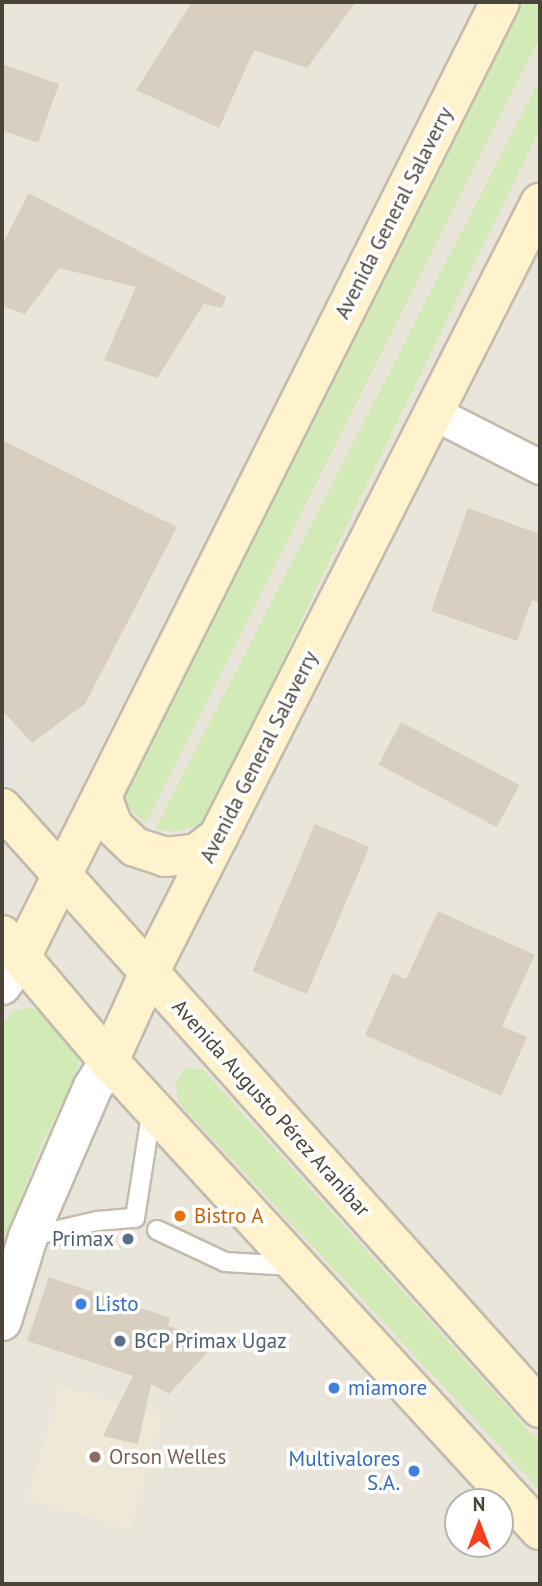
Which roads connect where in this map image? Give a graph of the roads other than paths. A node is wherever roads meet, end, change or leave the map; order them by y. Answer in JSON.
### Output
{"nodes":[{"id":1,"x":500,"y":2,"type":"edge"},
{"id":2,"x":540,"y":203,"type":"edge"},
{"id":3,"x":434,"y":413,"type":"junction"},
{"id":4,"x":540,"y":467,"type":"edge"},
{"id":5,"x":102,"y":796,"type":"junction"},
{"id":6,"x":2,"y":808,"type":"edge"},
{"id":7,"x":219,"y":836,"type":"junction"},
{"id":8,"x":63,"y":876,"type":"junction"},
{"id":9,"x":8,"y":959,"type":"edge"},
{"id":10,"x":149,"y":973,"type":"junction"},
{"id":11,"x":109,"y":1061,"type":"junction"},
{"id":12,"x":152,"y":1108,"type":"junction"},
{"id":13,"x":157,"y":1230,"type":"dead end"},
{"id":14,"x":28,"y":1237,"type":"junction"},
{"id":15,"x":299,"y":1267,"type":"junction"},
{"id":16,"x":2,"y":1321,"type":"edge"},
{"id":17,"x":540,"y":1408,"type":"edge"},
{"id":18,"x":540,"y":1530,"type":"edge"}],
"edges":[{"from":1,"to":5,"type":"main road","name":"Avenida General Salaverry"},
{"from":2,"to":3,"type":"main road","name":"Avenida General Salaverry"},
{"from":3,"to":4,"type":"street"},
{"from":3,"to":7,"type":"main road","name":"Avenida General Salaverry"},
{"from":5,"to":7,"type":"main road"},
{"from":5,"to":8,"type":"main road","name":"Avenida General Salaverry"},
{"from":6,"to":8,"type":"main road","name":"Avenida Augusto Pérez Araníbar"},
{"from":7,"to":10,"type":"main road","name":"Avenida General Salaverry"},
{"from":8,"to":9,"type":"main road","name":"Avenida General Salaverry"},
{"from":8,"to":10,"type":"main road","name":"Avenida Augusto Pérez Araníbar"},
{"from":9,"to":11,"type":"main road"},
{"from":10,"to":11,"type":"main road","name":"Avenida General Salaverry"},
{"from":10,"to":17,"type":"main road","name":"Avenida Augusto Pérez Araníbar"},
{"from":11,"to":12,"type":"main road"},
{"from":11,"to":14,"type":"street","name":"Avenida General Salaverry"},
{"from":12,"to":14,"type":"lane"},
{"from":12,"to":15,"type":"main road"},
{"from":13,"to":15,"type":"lane"},
{"from":14,"to":16,"type":"street","name":"Avenida General Salaverry"},
{"from":15,"to":18,"type":"main road"}]}
